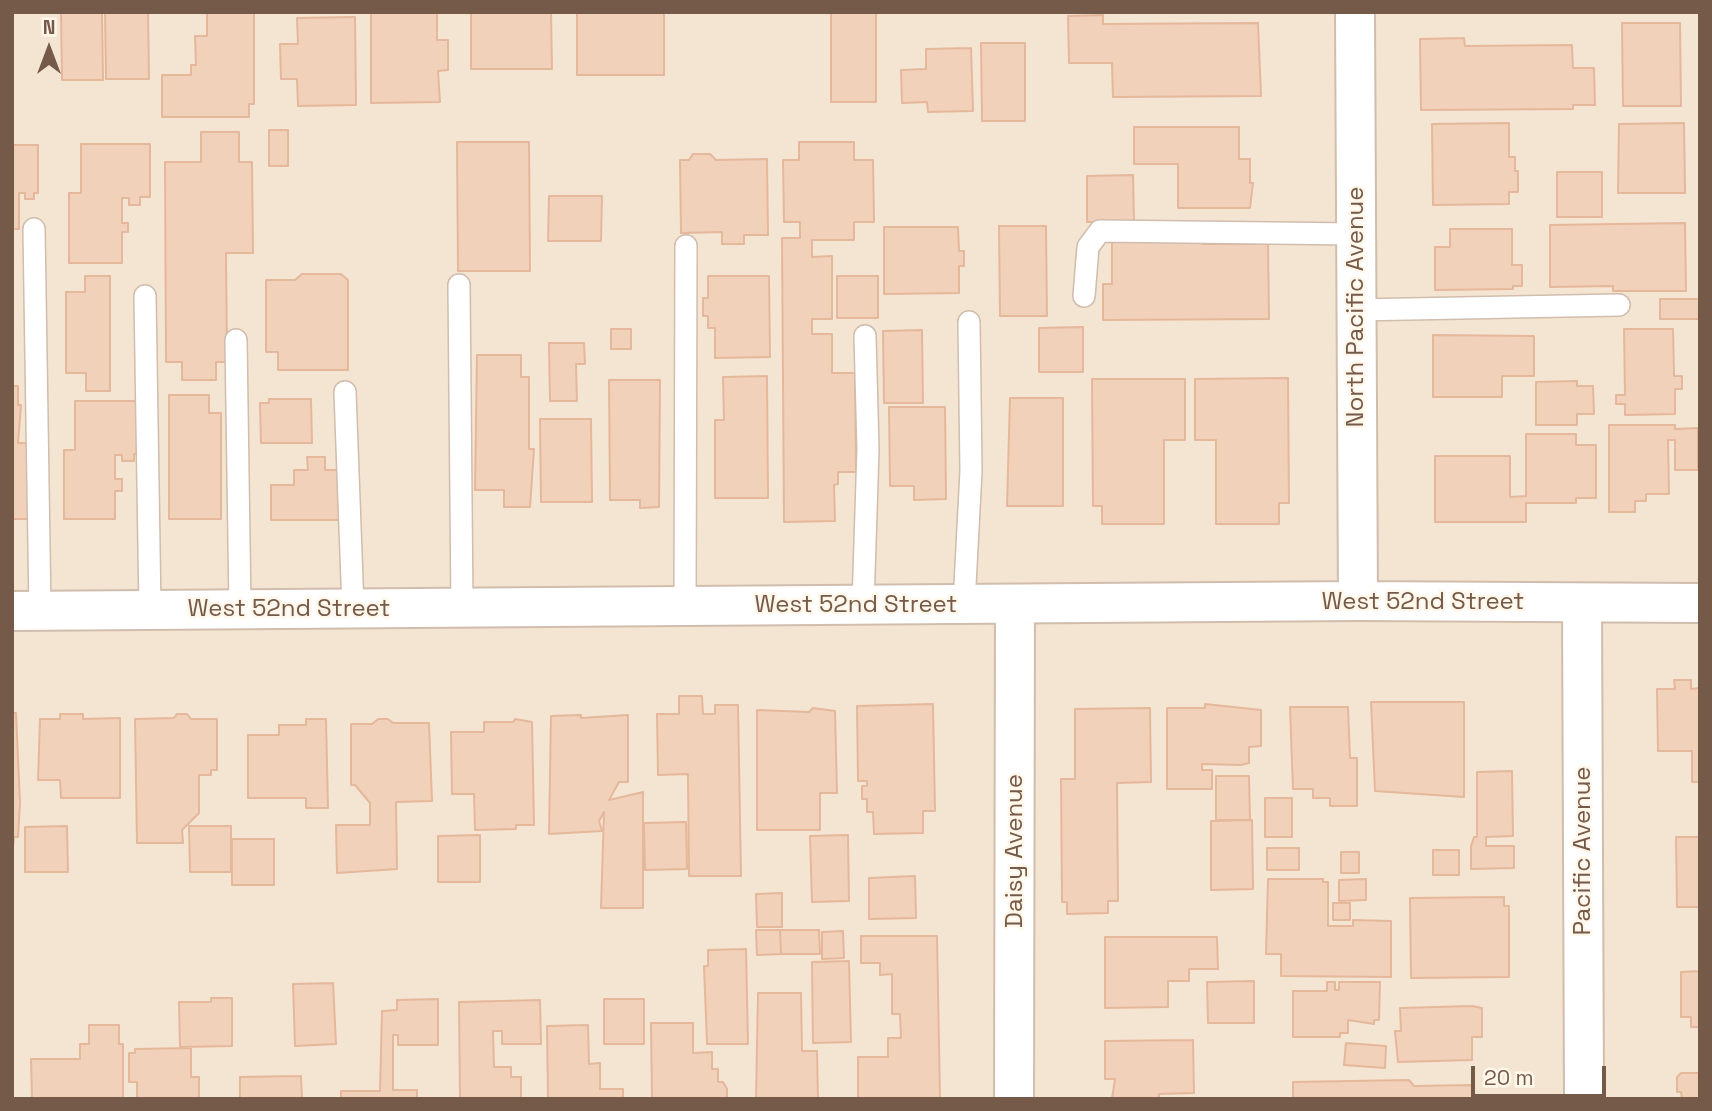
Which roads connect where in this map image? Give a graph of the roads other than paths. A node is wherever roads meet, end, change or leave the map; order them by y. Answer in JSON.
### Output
{"nodes":[{"id":1,"x":1355,"y":12,"type":"edge"},
{"id":2,"x":34,"y":229,"type":"dead end"},
{"id":3,"x":1356,"y":234,"type":"junction"},
{"id":4,"x":687,"y":246,"type":"dead end"},
{"id":5,"x":458,"y":285,"type":"dead end"},
{"id":6,"x":145,"y":296,"type":"dead end"},
{"id":7,"x":1084,"y":296,"type":"dead end"},
{"id":8,"x":1619,"y":305,"type":"dead end"},
{"id":9,"x":1356,"y":310,"type":"junction"},
{"id":10,"x":969,"y":323,"type":"dead end"},
{"id":11,"x":865,"y":336,"type":"dead end"},
{"id":12,"x":236,"y":341,"type":"dead end"},
{"id":13,"x":345,"y":391,"type":"dead end"},
{"id":14,"x":1358,"y":601,"type":"junction"},
{"id":15,"x":1582,"y":603,"type":"junction"},
{"id":16,"x":1700,"y":603,"type":"edge"},
{"id":17,"x":964,"y":604,"type":"junction"},
{"id":18,"x":1015,"y":604,"type":"junction"},
{"id":19,"x":863,"y":605,"type":"junction"},
{"id":20,"x":685,"y":606,"type":"junction"},
{"id":21,"x":353,"y":608,"type":"junction"},
{"id":22,"x":462,"y":608,"type":"junction"},
{"id":23,"x":240,"y":609,"type":"junction"},
{"id":24,"x":150,"y":610,"type":"junction"},
{"id":25,"x":26,"y":611,"type":"edge"},
{"id":26,"x":1014,"y":1099,"type":"edge"},
{"id":27,"x":1584,"y":1099,"type":"edge"}],
"edges":[{"from":1,"to":3,"type":"street","name":"North Pacific Avenue"},
{"from":2,"to":25,"type":"lane"},
{"from":3,"to":7,"type":"lane"},
{"from":3,"to":9,"type":"street","name":"North Pacific Avenue"},
{"from":4,"to":20,"type":"lane"},
{"from":5,"to":22,"type":"lane"},
{"from":6,"to":24,"type":"lane"},
{"from":8,"to":9,"type":"lane"},
{"from":9,"to":14,"type":"street","name":"North Pacific Avenue"},
{"from":10,"to":17,"type":"lane"},
{"from":11,"to":19,"type":"lane"},
{"from":12,"to":23,"type":"lane"},
{"from":13,"to":21,"type":"lane"},
{"from":14,"to":15,"type":"street","name":"West 52nd Street"},
{"from":14,"to":18,"type":"street","name":"West 52nd Street"},
{"from":15,"to":16,"type":"street","name":"West 52nd Street"},
{"from":15,"to":27,"type":"street","name":"Pacific Avenue"},
{"from":17,"to":18,"type":"street","name":"West 52nd Street"},
{"from":17,"to":19,"type":"street","name":"West 52nd Street"},
{"from":18,"to":26,"type":"street","name":"Daisy Avenue"},
{"from":19,"to":20,"type":"street","name":"West 52nd Street"},
{"from":20,"to":22,"type":"street","name":"West 52nd Street"},
{"from":21,"to":22,"type":"street","name":"West 52nd Street"},
{"from":21,"to":23,"type":"street","name":"West 52nd Street"},
{"from":23,"to":24,"type":"street","name":"West 52nd Street"},
{"from":24,"to":25,"type":"street","name":"West 52nd Street"}]}
